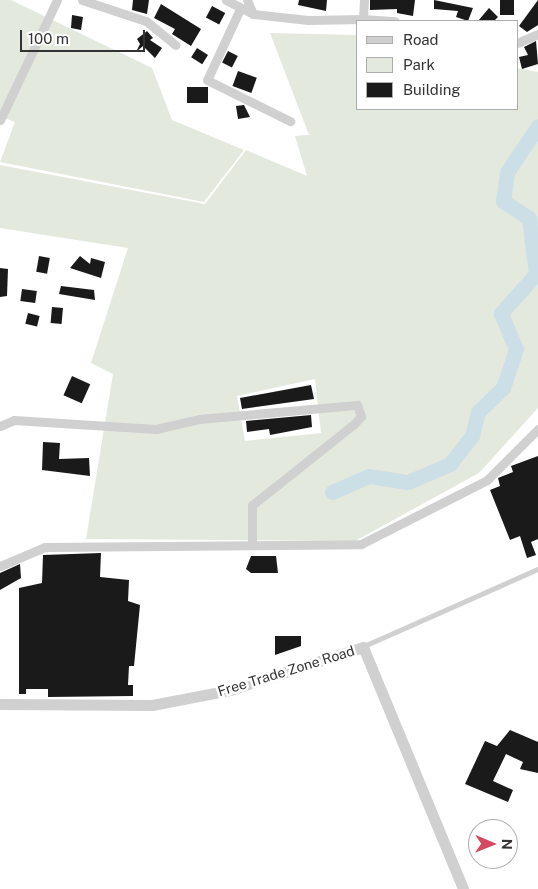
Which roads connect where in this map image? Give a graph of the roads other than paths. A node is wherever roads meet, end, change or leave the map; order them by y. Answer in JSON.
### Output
{"nodes":[{"id":1,"x":57,"y":0,"type":"edge"},
{"id":2,"x":82,"y":0,"type":"edge"},
{"id":3,"x":226,"y":0,"type":"edge"},
{"id":4,"x":247,"y":0,"type":"edge"},
{"id":5,"x":364,"y":0,"type":"edge"},
{"id":6,"x":240,"y":9,"type":"junction"},
{"id":7,"x":253,"y":14,"type":"junction"},
{"id":8,"x":363,"y":19,"type":"junction"},
{"id":9,"x":379,"y":20,"type":"edge"},
{"id":10,"x":538,"y":34,"type":"edge"},
{"id":11,"x":518,"y":43,"type":"edge"},
{"id":12,"x":176,"y":46,"type":"dead end"},
{"id":13,"x":0,"y":120,"type":"edge"},
{"id":14,"x":290,"y":121,"type":"dead end"},
{"id":15,"x":0,"y":426,"type":"edge"},
{"id":16,"x":538,"y":429,"type":"edge"},
{"id":17,"x":252,"y":545,"type":"junction"},
{"id":18,"x":0,"y":566,"type":"edge"},
{"id":19,"x":538,"y":569,"type":"edge"},
{"id":20,"x":363,"y":647,"type":"junction"},
{"id":21,"x":0,"y":704,"type":"edge"},
{"id":22,"x":463,"y":889,"type":"edge"}],
"edges":[{"from":1,"to":13,"type":"street"},
{"from":2,"to":12,"type":"street"},
{"from":3,"to":6,"type":"street"},
{"from":4,"to":7,"type":"street"},
{"from":5,"to":8,"type":"street"},
{"from":6,"to":7,"type":"street"},
{"from":6,"to":14,"type":"street"},
{"from":7,"to":8,"type":"street"},
{"from":8,"to":9,"type":"street"},
{"from":10,"to":11,"type":"street"},
{"from":15,"to":17,"type":"street"},
{"from":16,"to":17,"type":"street"},
{"from":17,"to":18,"type":"street"},
{"from":19,"to":20,"type":"lane","name":"Free Trade Zone Road"},
{"from":20,"to":21,"type":"street","name":"Free Trade Zone Road"},
{"from":20,"to":22,"type":"street","name":"Free Trade Zone Road"}]}
